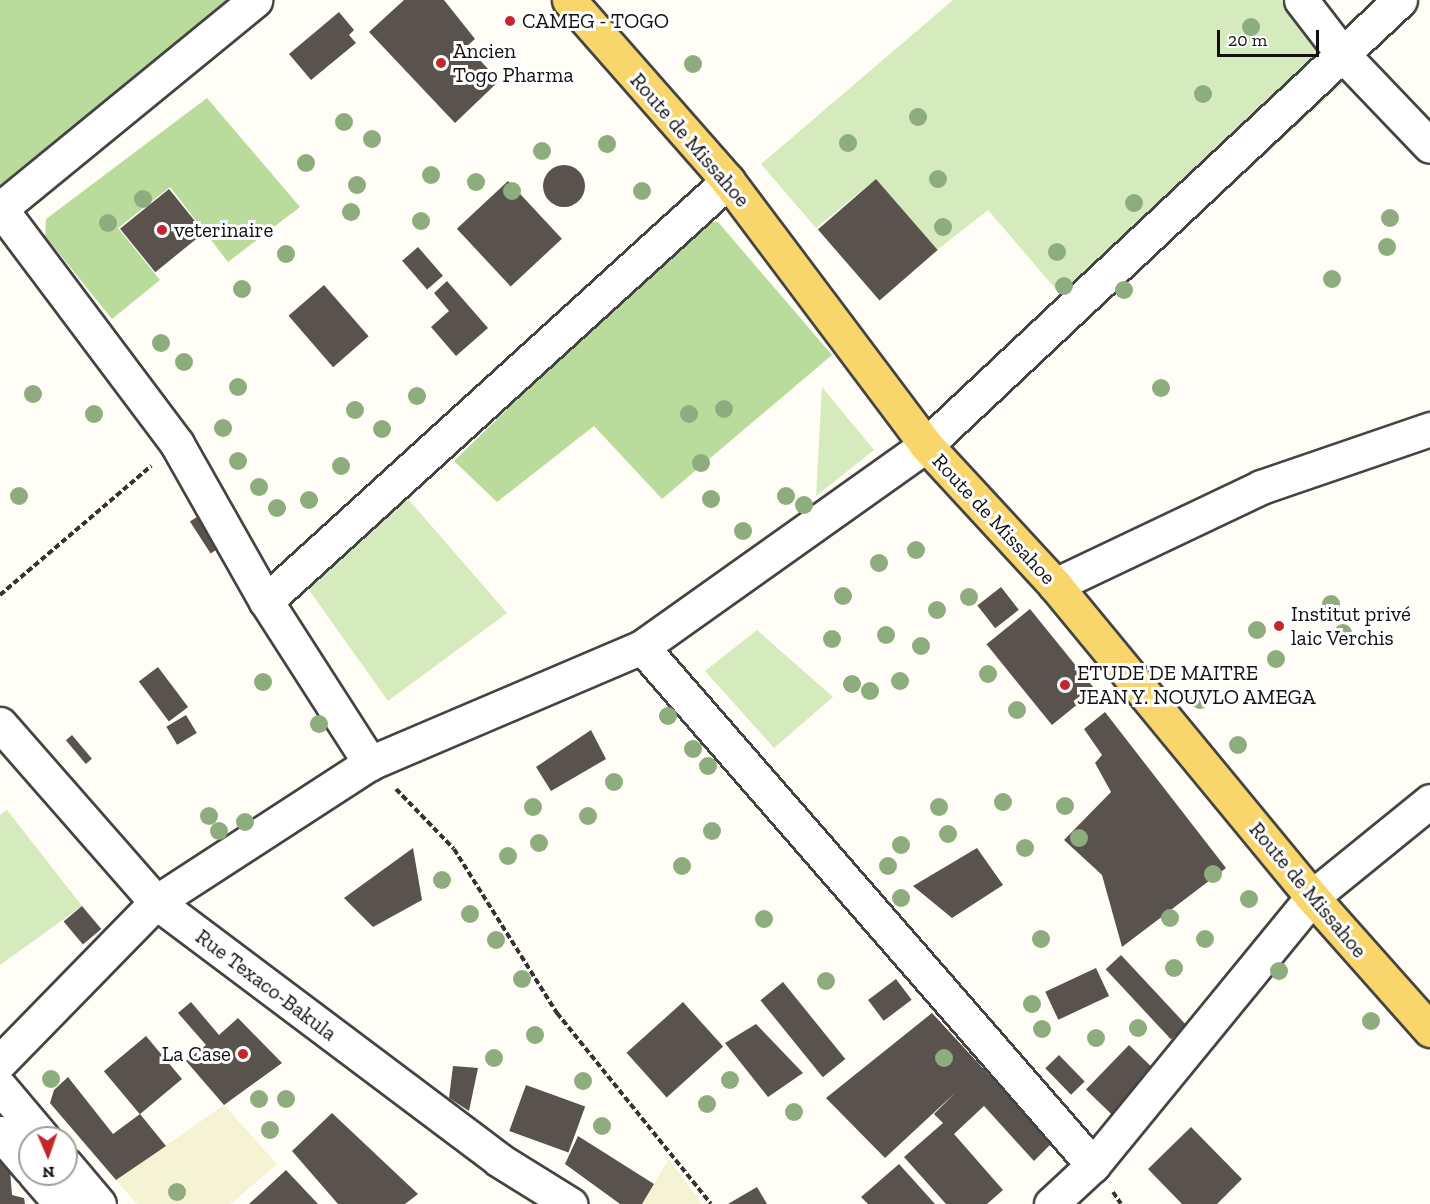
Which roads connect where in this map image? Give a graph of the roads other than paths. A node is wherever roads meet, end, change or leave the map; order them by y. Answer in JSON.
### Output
{"nodes":[{"id":1,"x":255,"y":0,"type":"edge"},
{"id":2,"x":1301,"y":0,"type":"edge"},
{"id":3,"x":1400,"y":0,"type":"edge"},
{"id":4,"x":577,"y":3,"type":"edge"},
{"id":5,"x":1344,"y":56,"type":"junction"},
{"id":6,"x":1430,"y":146,"type":"edge"},
{"id":7,"x":728,"y":181,"type":"junction"},
{"id":8,"x":0,"y":208,"type":"edge"},
{"id":9,"x":1430,"y":429,"type":"edge"},
{"id":10,"x":926,"y":445,"type":"junction"},
{"id":11,"x":1055,"y":585,"type":"junction"},
{"id":12,"x":266,"y":601,"type":"junction"},
{"id":13,"x":642,"y":647,"type":"junction"},
{"id":14,"x":0,"y":724,"type":"edge"},
{"id":15,"x":370,"y":763,"type":"junction"},
{"id":16,"x":1430,"y":801,"type":"edge"},
{"id":17,"x":1312,"y":897,"type":"junction"},
{"id":18,"x":156,"y":902,"type":"junction"},
{"id":19,"x":1430,"y":1030,"type":"edge"},
{"id":20,"x":0,"y":1062,"type":"edge"},
{"id":21,"x":0,"y":1087,"type":"edge"},
{"id":22,"x":33,"y":1126,"type":"edge"},
{"id":23,"x":0,"y":1133,"type":"edge"},
{"id":24,"x":18,"y":1154,"type":"edge"},
{"id":25,"x":1093,"y":1165,"type":"junction"},
{"id":26,"x":78,"y":1179,"type":"edge"},
{"id":27,"x":45,"y":1186,"type":"edge"},
{"id":28,"x":61,"y":1204,"type":"edge"},
{"id":29,"x":99,"y":1204,"type":"edge"},
{"id":30,"x":570,"y":1204,"type":"edge"},
{"id":31,"x":1052,"y":1204,"type":"edge"}],
"edges":[{"from":1,"to":8,"type":"street"},
{"from":2,"to":5,"type":"street"},
{"from":3,"to":5,"type":"street"},
{"from":4,"to":7,"type":"main road","name":"Route de Missahoe"},
{"from":5,"to":6,"type":"street"},
{"from":5,"to":10,"type":"street"},
{"from":7,"to":10,"type":"main road","name":"Route de Missahoe"},
{"from":7,"to":12,"type":"street"},
{"from":8,"to":12,"type":"street"},
{"from":9,"to":11,"type":"street"},
{"from":10,"to":11,"type":"main road","name":"Route de Missahoe"},
{"from":10,"to":13,"type":"street"},
{"from":11,"to":17,"type":"main road","name":"Route de Missahoe"},
{"from":12,"to":15,"type":"street"},
{"from":13,"to":15,"type":"street"},
{"from":13,"to":25,"type":"street"},
{"from":14,"to":18,"type":"street","name":"Rue Texaco-Bakula"},
{"from":15,"to":18,"type":"street"},
{"from":16,"to":17,"type":"street"},
{"from":17,"to":19,"type":"main road","name":"Route de Missahoe"},
{"from":17,"to":25,"type":"street"},
{"from":18,"to":20,"type":"street"},
{"from":18,"to":30,"type":"street","name":"Rue Texaco-Bakula"},
{"from":21,"to":22,"type":"street"},
{"from":23,"to":24,"type":"street"},
{"from":25,"to":31,"type":"street"},
{"from":26,"to":29,"type":"street"},
{"from":27,"to":28,"type":"street"}]}
